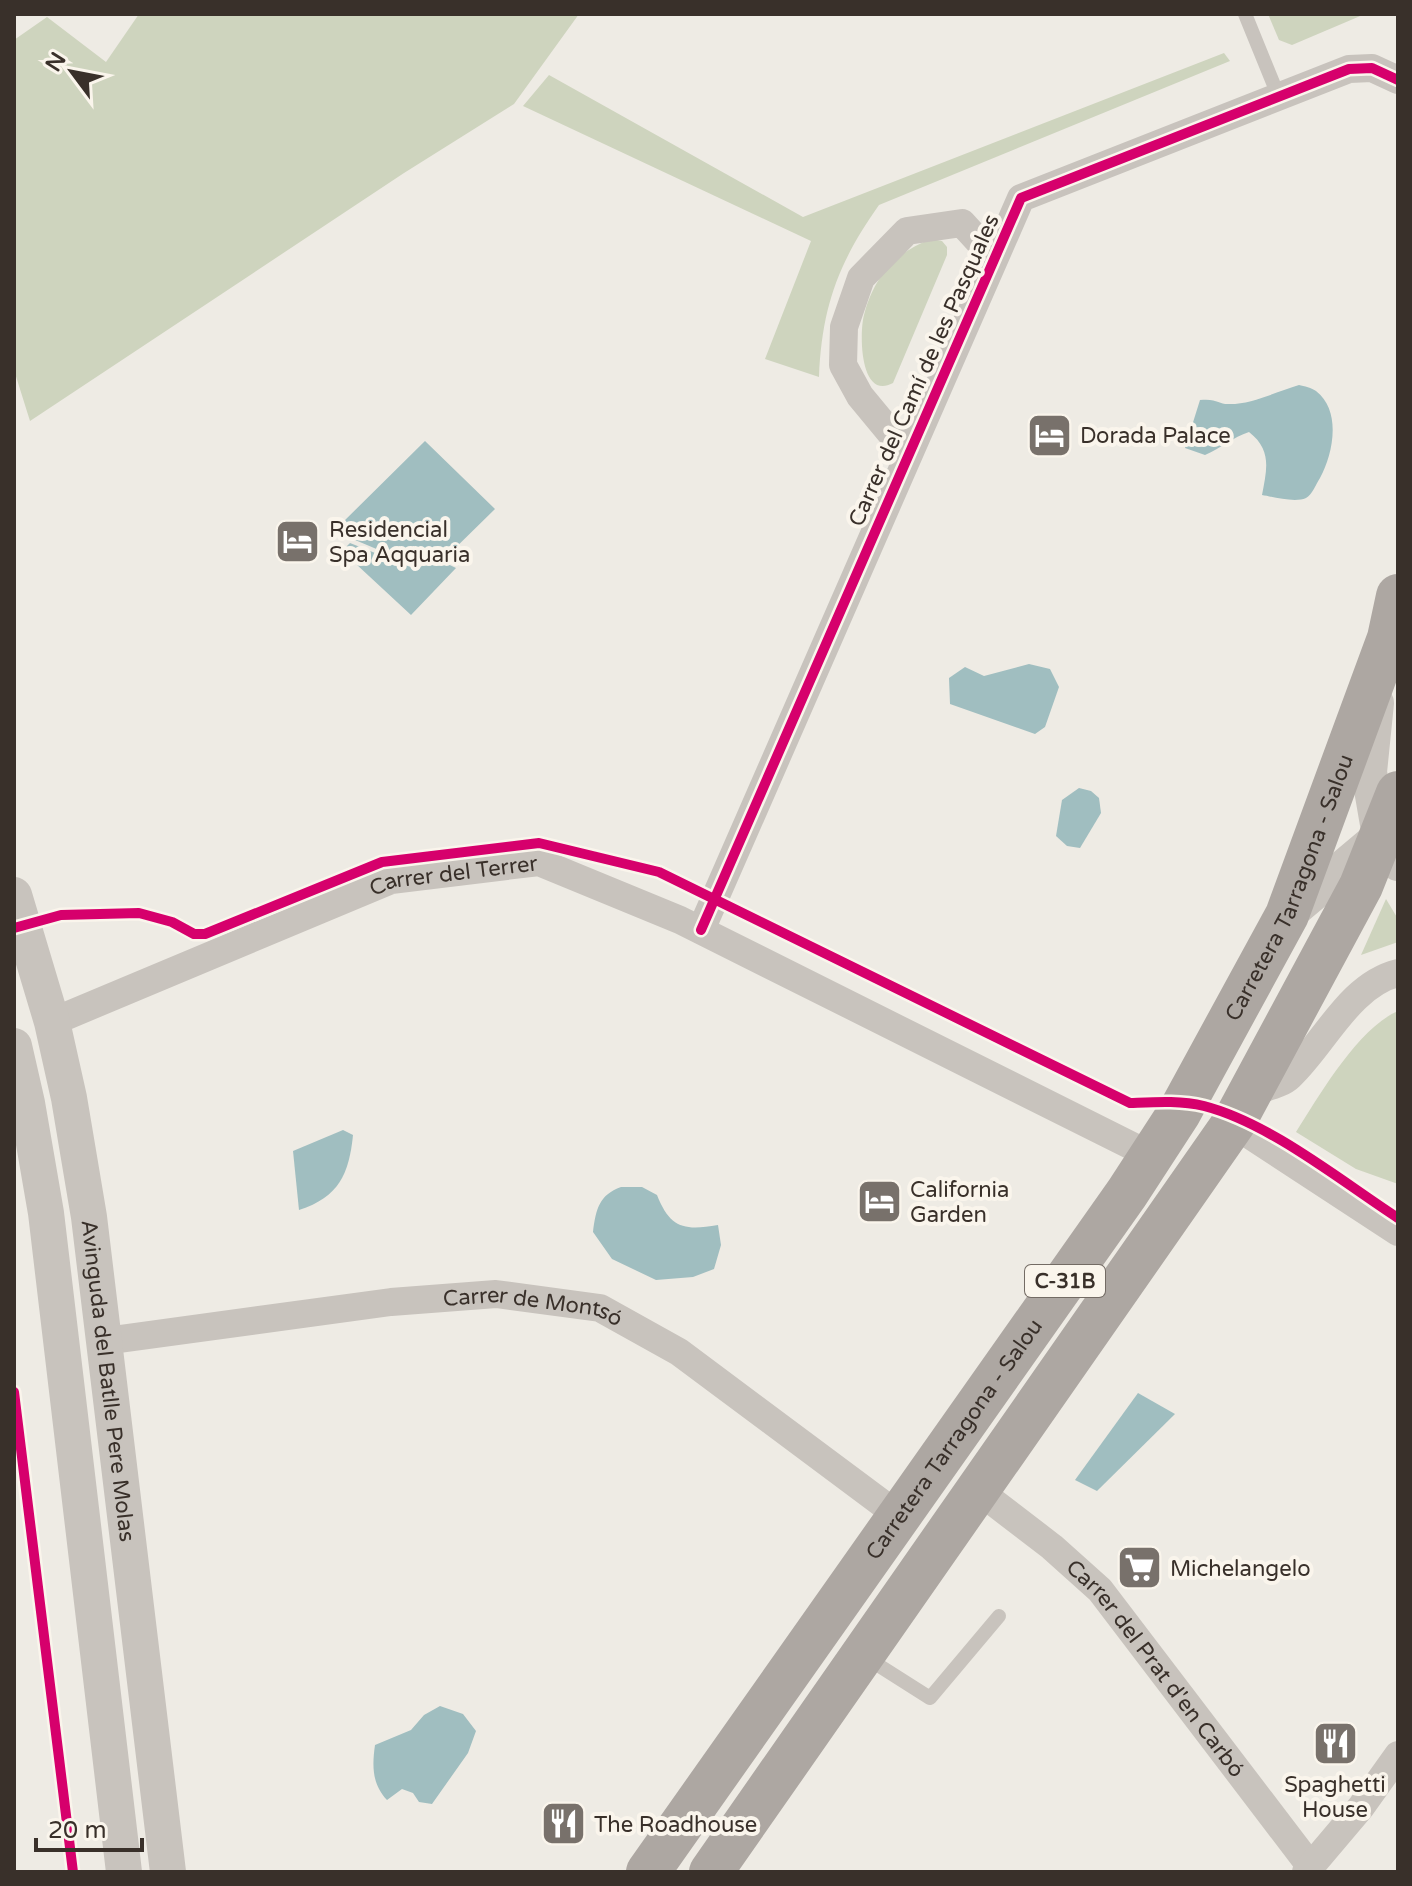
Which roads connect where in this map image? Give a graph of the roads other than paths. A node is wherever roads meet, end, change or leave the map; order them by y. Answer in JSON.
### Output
{"nodes":[{"id":1,"x":1245,"y":14,"type":"edge"},
{"id":2,"x":1398,"y":80,"type":"edge"},
{"id":3,"x":1278,"y":95,"type":"junction"},
{"id":4,"x":994,"y":258,"type":"junction"},
{"id":5,"x":908,"y":454,"type":"junction"},
{"id":6,"x":1398,"y":596,"type":"edge"},
{"id":7,"x":1389,"y":638,"type":"junction"},
{"id":8,"x":1398,"y":793,"type":"edge"},
{"id":9,"x":1392,"y":844,"type":"edge"},
{"id":10,"x":14,"y":895,"type":"edge"},
{"id":11,"x":1287,"y":915,"type":"junction"},
{"id":12,"x":701,"y":930,"type":"junction"},
{"id":13,"x":1398,"y":973,"type":"edge"},
{"id":14,"x":52,"y":1022,"type":"junction"},
{"id":15,"x":14,"y":1046,"type":"edge"},
{"id":16,"x":1242,"y":1109,"type":"junction"},
{"id":17,"x":1152,"y":1156,"type":"junction"},
{"id":18,"x":1398,"y":1232,"type":"edge"},
{"id":19,"x":105,"y":1341,"type":"junction"},
{"id":20,"x":979,"y":1491,"type":"junction"},
{"id":21,"x":899,"y":1516,"type":"junction"},
{"id":22,"x":999,"y":1616,"type":"dead end"},
{"id":23,"x":863,"y":1656,"type":"junction"},
{"id":24,"x":1398,"y":1755,"type":"edge"},
{"id":25,"x":1308,"y":1869,"type":"edge"},
{"id":26,"x":124,"y":1872,"type":"edge"},
{"id":27,"x":168,"y":1872,"type":"edge"},
{"id":28,"x":648,"y":1872,"type":"edge"},
{"id":29,"x":711,"y":1872,"type":"edge"}],
"edges":[{"from":1,"to":3,"type":"lane"},
{"from":2,"to":3,"type":"street","name":"Carrer del Camí de les Pasquales"},
{"from":3,"to":4,"type":"street","name":"Carrer del Camí de les Pasquales"},
{"from":4,"to":5,"type":"street","name":"Carrer del Camí de les Pasquales"},
{"from":4,"to":5,"type":"street","name":"Carrer del Camí de les Pasquales"},
{"from":5,"to":12,"type":"street","name":"Carrer del Camí de les Pasquales"},
{"from":6,"to":7,"type":"main road","name":"Carretera Tarragona - Salou","number":"C-31B"},
{"from":7,"to":9,"type":"street"},
{"from":7,"to":11,"type":"main road","name":"Carretera Tarragona - Salou","number":"C-31B"},
{"from":8,"to":9,"type":"main road","number":"C-31B"},
{"from":9,"to":11,"type":"street"},
{"from":9,"to":16,"type":"main road","number":"C-31B"},
{"from":10,"to":14,"type":"street","name":"Avinguda del Batlle Pere Molas"},
{"from":11,"to":17,"type":"main road","name":"Carretera Tarragona - Salou","number":"C-31B"},
{"from":12,"to":14,"type":"street","name":"Carrer del Terrer"},
{"from":12,"to":17,"type":"street","name":"Carrer del Terrer"},
{"from":13,"to":16,"type":"street"},
{"from":14,"to":19,"type":"street","name":"Avinguda del Batlle Pere Molas"},
{"from":15,"to":26,"type":"street","name":"Avinguda del Batlle Pere Molas"},
{"from":16,"to":18,"type":"street"},
{"from":16,"to":20,"type":"main road","number":"C-31B"},
{"from":17,"to":21,"type":"main road","name":"Carretera Tarragona - Salou","number":"C-31B"},
{"from":19,"to":21,"type":"street","name":"Carrer de Montsó"},
{"from":19,"to":27,"type":"street","name":"Avinguda del Batlle Pere Molas"},
{"from":20,"to":23,"type":"main road","number":"C-31B"},
{"from":20,"to":25,"type":"street","name":"Carrer del Prat d'en Carbó"},
{"from":21,"to":28,"type":"main road","name":"Carretera Tarragona - Salou","number":"C-31B"},
{"from":22,"to":23,"type":"lane"},
{"from":23,"to":29,"type":"main road","number":"C-31B"},
{"from":24,"to":25,"type":"street"}]}
